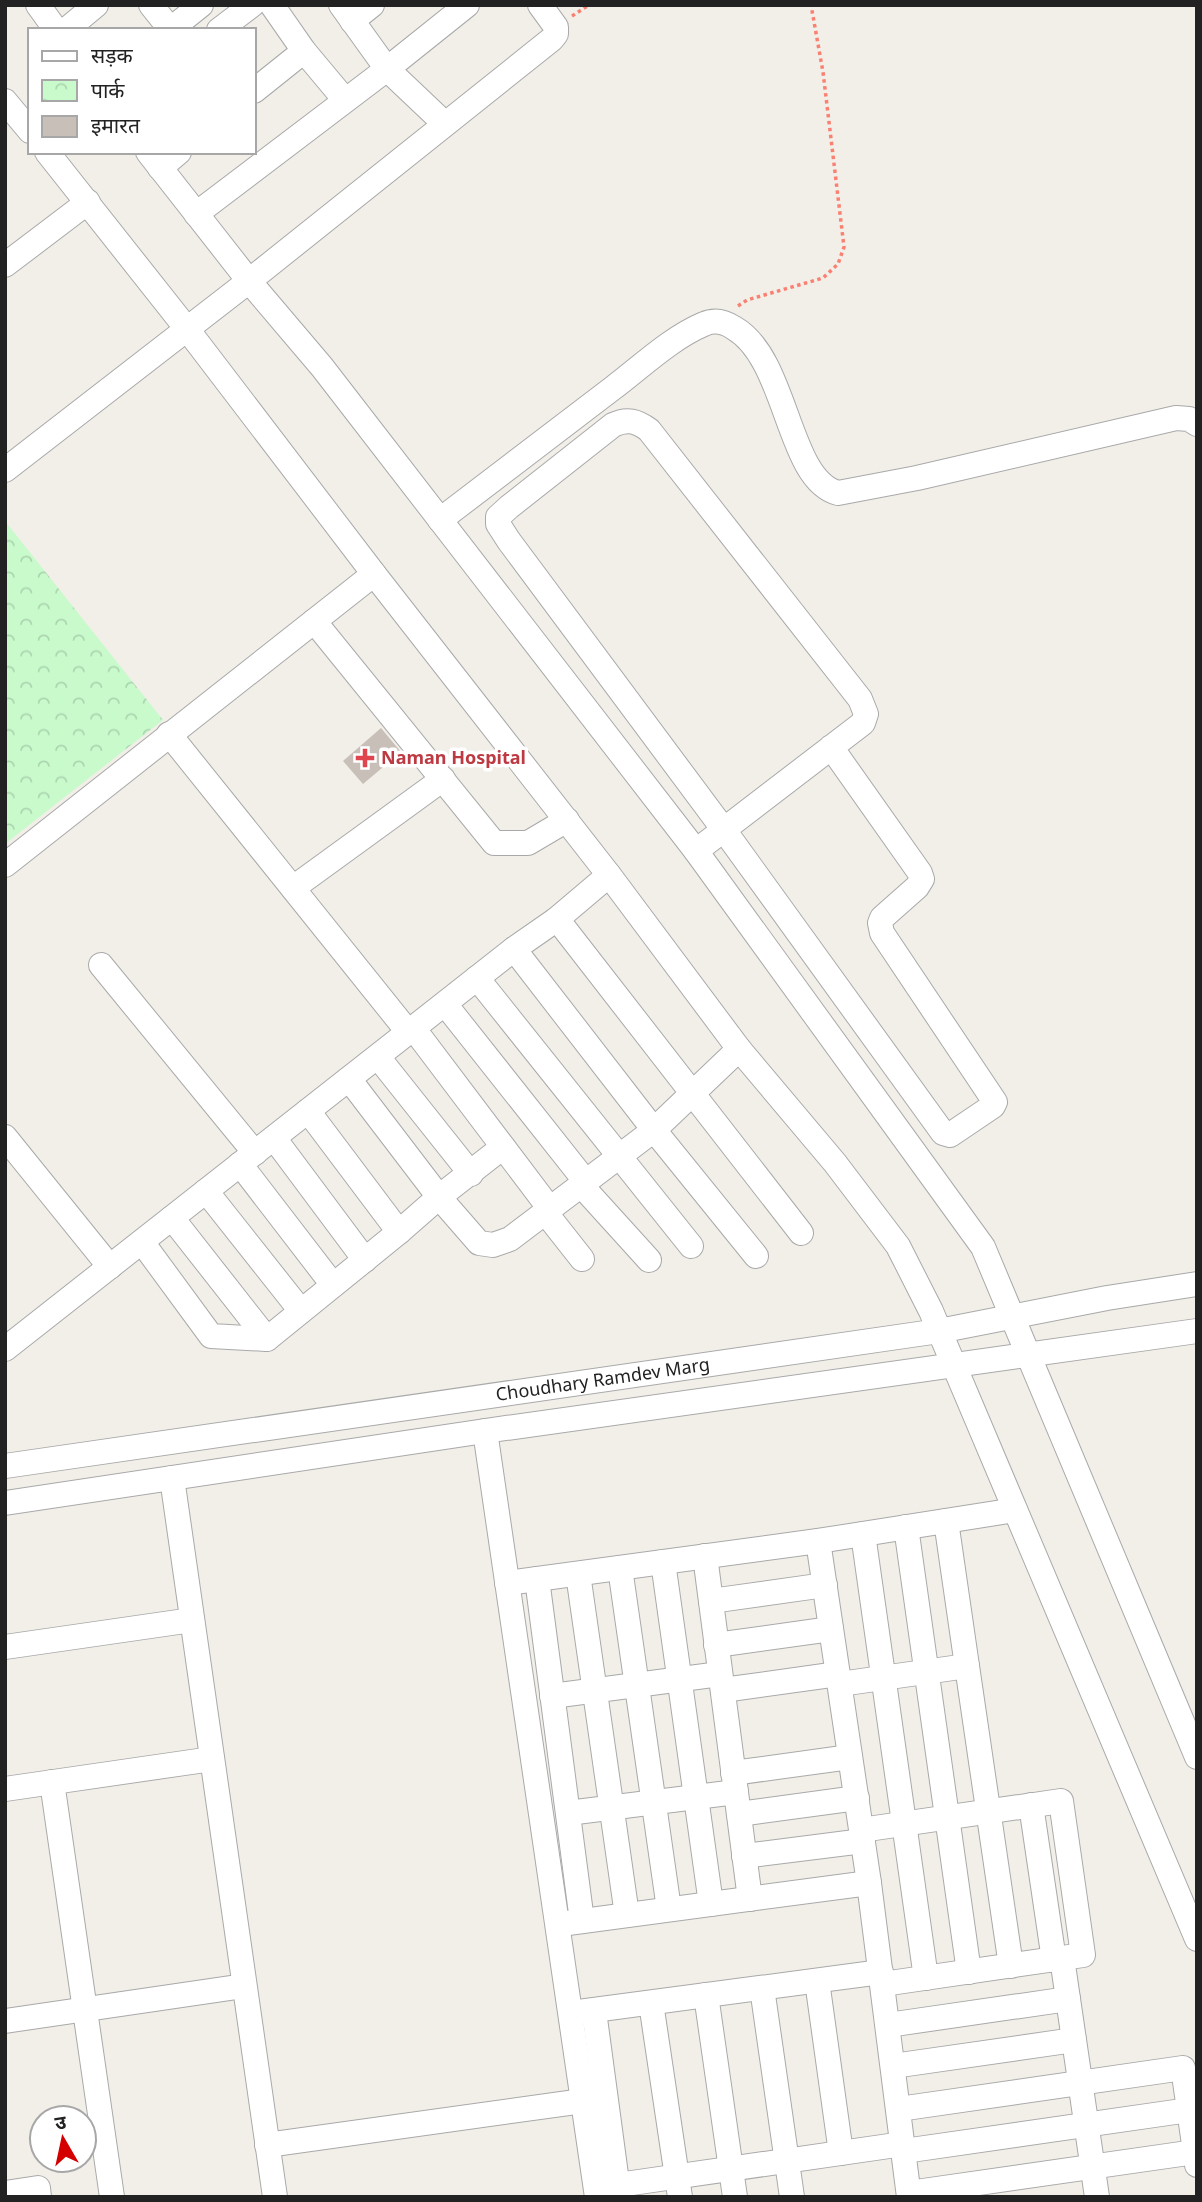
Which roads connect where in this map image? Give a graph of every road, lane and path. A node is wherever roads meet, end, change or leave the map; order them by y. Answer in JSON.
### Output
{"nodes":[{"id":1,"x":38,"y":5,"type":"edge"},
{"id":2,"x":96,"y":5,"type":"edge"},
{"id":3,"x":151,"y":5,"type":"edge"},
{"id":4,"x":201,"y":5,"type":"edge"},
{"id":5,"x":252,"y":5,"type":"edge"},
{"id":6,"x":272,"y":5,"type":"edge"},
{"id":7,"x":372,"y":5,"type":"edge"},
{"id":8,"x":467,"y":5,"type":"edge"},
{"id":9,"x":540,"y":5,"type":"edge"},
{"id":10,"x":811,"y":5,"type":"edge"},
{"id":11,"x":347,"y":13,"type":"edge"},
{"id":12,"x":55,"y":28,"type":"edge"},
{"id":13,"x":68,"y":28,"type":"edge"},
{"id":14,"x":169,"y":28,"type":"edge"},
{"id":15,"x":173,"y":28,"type":"edge"},
{"id":16,"x":222,"y":28,"type":"edge"},
{"id":17,"x":304,"y":51,"type":"junction"},
{"id":18,"x":387,"y":69,"type":"junction"},
{"id":19,"x":256,"y":90,"type":"edge"},
{"id":20,"x":345,"y":100,"type":"junction"},
{"id":21,"x":5,"y":101,"type":"edge"},
{"id":22,"x":444,"y":123,"type":"junction"},
{"id":23,"x":28,"y":129,"type":"edge"},
{"id":24,"x":49,"y":154,"type":"edge"},
{"id":25,"x":173,"y":154,"type":"edge"},
{"id":26,"x":154,"y":160,"type":"edge"},
{"id":27,"x":88,"y":202,"type":"junction"},
{"id":28,"x":196,"y":214,"type":"junction"},
{"id":29,"x":5,"y":265,"type":"edge"},
{"id":30,"x":249,"y":281,"type":"junction"},
{"id":31,"x":721,"y":321,"type":"junction"},
{"id":32,"x":187,"y":329,"type":"junction"},
{"id":33,"x":1197,"y":424,"type":"edge"},
{"id":34,"x":5,"y":470,"type":"edge"},
{"id":35,"x":440,"y":520,"type":"junction"},
{"id":36,"x":374,"y":574,"type":"junction"},
{"id":37,"x":314,"y":621,"type":"junction"},
{"id":38,"x":169,"y":734,"type":"junction"},
{"id":39,"x":831,"y":747,"type":"junction"},
{"id":40,"x":443,"y":779,"type":"junction"},
{"id":41,"x":567,"y":820,"type":"junction"},
{"id":42,"x":724,"y":830,"type":"junction"},
{"id":43,"x":696,"y":851,"type":"junction"},
{"id":44,"x":5,"y":865,"type":"edge"},
{"id":45,"x":609,"y":875,"type":"junction"},
{"id":46,"x":293,"y":888,"type":"junction"},
{"id":47,"x":557,"y":919,"type":"junction"},
{"id":48,"x":514,"y":949,"type":"junction"},
{"id":49,"x":101,"y":965,"type":"dead end"},
{"id":50,"x":477,"y":978,"type":"junction"},
{"id":51,"x":445,"y":1004,"type":"junction"},
{"id":52,"x":411,"y":1031,"type":"junction"},
{"id":53,"x":739,"y":1049,"type":"junction"},
{"id":54,"x":378,"y":1057,"type":"junction"},
{"id":55,"x":349,"y":1079,"type":"junction"},
{"id":56,"x":692,"y":1096,"type":"junction"},
{"id":57,"x":308,"y":1111,"type":"junction"},
{"id":58,"x":654,"y":1130,"type":"junction"},
{"id":59,"x":5,"y":1137,"type":"edge"},
{"id":60,"x":503,"y":1147,"type":"junction"},
{"id":61,"x":256,"y":1152,"type":"junction"},
{"id":62,"x":620,"y":1156,"type":"junction"},
{"id":63,"x":471,"y":1174,"type":"junction"},
{"id":64,"x":584,"y":1183,"type":"junction"},
{"id":65,"x":206,"y":1192,"type":"junction"},
{"id":66,"x":439,"y":1197,"type":"junction"},
{"id":67,"x":548,"y":1210,"type":"junction"},
{"id":68,"x":172,"y":1218,"type":"junction"},
{"id":69,"x":399,"y":1232,"type":"junction"},
{"id":70,"x":801,"y":1233,"type":"dead end"},
{"id":71,"x":142,"y":1242,"type":"junction"},
{"id":72,"x":691,"y":1246,"type":"dead end"},
{"id":73,"x":756,"y":1256,"type":"dead end"},
{"id":74,"x":582,"y":1259,"type":"dead end"},
{"id":75,"x":365,"y":1260,"type":"junction"},
{"id":76,"x":649,"y":1260,"type":"dead end"},
{"id":77,"x":110,"y":1267,"type":"junction"},
{"id":78,"x":1197,"y":1284,"type":"edge"},
{"id":79,"x":333,"y":1285,"type":"junction"},
{"id":80,"x":301,"y":1311,"type":"junction"},
{"id":81,"x":1012,"y":1317,"type":"junction"},
{"id":82,"x":939,"y":1331,"type":"junction"},
{"id":83,"x":1197,"y":1331,"type":"edge"},
{"id":84,"x":267,"y":1339,"type":"junction"},
{"id":85,"x":5,"y":1349,"type":"edge"},
{"id":86,"x":1027,"y":1354,"type":"junction"},
{"id":87,"x":954,"y":1366,"type":"junction"},
{"id":88,"x":485,"y":1432,"type":"junction"},
{"id":89,"x":5,"y":1466,"type":"edge"},
{"id":90,"x":172,"y":1478,"type":"junction"},
{"id":91,"x":5,"y":1503,"type":"edge"},
{"id":92,"x":1015,"y":1510,"type":"junction"},
{"id":93,"x":946,"y":1521,"type":"junction"},
{"id":94,"x":906,"y":1527,"type":"junction"},
{"id":95,"x":863,"y":1534,"type":"junction"},
{"id":96,"x":818,"y":1541,"type":"junction"},
{"id":97,"x":705,"y":1556,"type":"junction"},
{"id":98,"x":663,"y":1562,"type":"junction"},
{"id":99,"x":620,"y":1568,"type":"junction"},
{"id":100,"x":578,"y":1574,"type":"junction"},
{"id":101,"x":537,"y":1579,"type":"junction"},
{"id":102,"x":507,"y":1583,"type":"junction"},
{"id":103,"x":825,"y":1585,"type":"junction"},
{"id":104,"x":711,"y":1601,"type":"junction"},
{"id":105,"x":192,"y":1620,"type":"junction"},
{"id":106,"x":831,"y":1629,"type":"junction"},
{"id":107,"x":716,"y":1645,"type":"junction"},
{"id":108,"x":5,"y":1647,"type":"edge"},
{"id":109,"x":967,"y":1666,"type":"junction"},
{"id":110,"x":926,"y":1672,"type":"junction"},
{"id":111,"x":883,"y":1678,"type":"junction"},
{"id":112,"x":839,"y":1679,"type":"junction"},
{"id":113,"x":679,"y":1680,"type":"junction"},
{"id":114,"x":721,"y":1682,"type":"junction"},
{"id":115,"x":637,"y":1686,"type":"junction"},
{"id":116,"x":595,"y":1691,"type":"junction"},
{"id":117,"x":552,"y":1696,"type":"junction"},
{"id":118,"x":850,"y":1757,"type":"junction"},
{"id":119,"x":1197,"y":1757,"type":"edge"},
{"id":120,"x":212,"y":1759,"type":"junction"},
{"id":121,"x":52,"y":1782,"type":"junction"},
{"id":122,"x":5,"y":1789,"type":"edge"},
{"id":123,"x":736,"y":1793,"type":"junction"},
{"id":124,"x":696,"y":1797,"type":"junction"},
{"id":125,"x":857,"y":1798,"type":"junction"},
{"id":126,"x":654,"y":1803,"type":"junction"},
{"id":127,"x":611,"y":1808,"type":"junction"},
{"id":128,"x":988,"y":1811,"type":"junction"},
{"id":129,"x":568,"y":1814,"type":"junction"},
{"id":130,"x":947,"y":1818,"type":"junction"},
{"id":131,"x":904,"y":1824,"type":"junction"},
{"id":132,"x":862,"y":1835,"type":"junction"},
{"id":133,"x":744,"y":1856,"type":"junction"},
{"id":134,"x":870,"y":1883,"type":"junction"},
{"id":135,"x":750,"y":1899,"type":"junction"},
{"id":136,"x":711,"y":1904,"type":"junction"},
{"id":137,"x":669,"y":1909,"type":"junction"},
{"id":138,"x":627,"y":1915,"type":"junction"},
{"id":139,"x":582,"y":1921,"type":"junction"},
{"id":140,"x":557,"y":1924,"type":"junction"},
{"id":141,"x":1197,"y":1939,"type":"edge"},
{"id":142,"x":1058,"y":1959,"type":"junction"},
{"id":143,"x":1010,"y":1966,"type":"junction"},
{"id":144,"x":970,"y":1972,"type":"junction"},
{"id":145,"x":882,"y":1978,"type":"junction"},
{"id":146,"x":926,"y":1978,"type":"junction"},
{"id":147,"x":817,"y":1981,"type":"junction"},
{"id":148,"x":244,"y":1986,"type":"junction"},
{"id":149,"x":762,"y":1988,"type":"junction"},
{"id":150,"x":706,"y":1996,"type":"junction"},
{"id":151,"x":1068,"y":1999,"type":"junction"},
{"id":152,"x":652,"y":2003,"type":"junction"},
{"id":153,"x":85,"y":2009,"type":"junction"},
{"id":154,"x":583,"y":2012,"type":"junction"},
{"id":155,"x":5,"y":2021,"type":"edge"},
{"id":156,"x":888,"y":2025,"type":"junction"},
{"id":157,"x":1074,"y":2040,"type":"junction"},
{"id":158,"x":893,"y":2066,"type":"junction"},
{"id":159,"x":1080,"y":2083,"type":"junction"},
{"id":160,"x":583,"y":2101,"type":"junction"},
{"id":161,"x":899,"y":2109,"type":"junction"},
{"id":162,"x":1189,"y":2110,"type":"junction"},
{"id":163,"x":1086,"y":2124,"type":"junction"},
{"id":164,"x":267,"y":2145,"type":"junction"},
{"id":165,"x":903,"y":2148,"type":"junction"},
{"id":166,"x":841,"y":2153,"type":"junction"},
{"id":167,"x":1196,"y":2158,"type":"edge"},
{"id":168,"x":786,"y":2161,"type":"junction"},
{"id":169,"x":1092,"y":2166,"type":"junction"},
{"id":170,"x":731,"y":2169,"type":"junction"},
{"id":171,"x":678,"y":2187,"type":"edge"},
{"id":172,"x":5,"y":2193,"type":"edge"},
{"id":173,"x":611,"y":2193,"type":"edge"},
{"id":174,"x":909,"y":2195,"type":"edge"},
{"id":175,"x":40,"y":2197,"type":"edge"},
{"id":176,"x":112,"y":2197,"type":"edge"},
{"id":177,"x":275,"y":2197,"type":"edge"},
{"id":178,"x":735,"y":2197,"type":"edge"},
{"id":179,"x":792,"y":2197,"type":"edge"},
{"id":180,"x":1097,"y":2197,"type":"edge"}],
"edges":[{"from":1,"to":12,"type":"street"},
{"from":2,"to":13,"type":"street"},
{"from":3,"to":14,"type":"street"},
{"from":4,"to":15,"type":"street"},
{"from":5,"to":16,"type":"street"},
{"from":6,"to":17,"type":"street"},
{"from":7,"to":11,"type":"street"},
{"from":8,"to":18,"type":"street"},
{"from":9,"to":22,"type":"street"},
{"from":10,"to":31,"type":"path"},
{"from":11,"to":18,"type":"street"},
{"from":17,"to":19,"type":"street"},
{"from":17,"to":20,"type":"street"},
{"from":18,"to":20,"type":"street"},
{"from":18,"to":22,"type":"street"},
{"from":20,"to":28,"type":"street"},
{"from":21,"to":23,"type":"street"},
{"from":22,"to":30,"type":"street"},
{"from":24,"to":27,"type":"street"},
{"from":25,"to":26,"type":"street"},
{"from":26,"to":28,"type":"street"},
{"from":27,"to":29,"type":"street"},
{"from":27,"to":32,"type":"street"},
{"from":28,"to":30,"type":"street"},
{"from":30,"to":32,"type":"street"},
{"from":30,"to":35,"type":"street"},
{"from":31,"to":33,"type":"street"},
{"from":31,"to":35,"type":"street"},
{"from":32,"to":34,"type":"street"},
{"from":32,"to":36,"type":"street"},
{"from":35,"to":43,"type":"street"},
{"from":36,"to":37,"type":"street"},
{"from":36,"to":41,"type":"street"},
{"from":37,"to":38,"type":"street"},
{"from":37,"to":40,"type":"street"},
{"from":38,"to":44,"type":"street"},
{"from":38,"to":46,"type":"street"},
{"from":39,"to":42,"type":"street"},
{"from":39,"to":42,"type":"street"},
{"from":39,"to":42,"type":"street"},
{"from":40,"to":41,"type":"street"},
{"from":40,"to":46,"type":"street"},
{"from":41,"to":45,"type":"street"},
{"from":42,"to":43,"type":"street"},
{"from":43,"to":81,"type":"street"},
{"from":45,"to":47,"type":"street"},
{"from":45,"to":53,"type":"street"},
{"from":46,"to":52,"type":"street"},
{"from":47,"to":48,"type":"street"},
{"from":47,"to":56,"type":"street"},
{"from":48,"to":50,"type":"street"},
{"from":48,"to":58,"type":"street"},
{"from":49,"to":61,"type":"street"},
{"from":50,"to":51,"type":"street"},
{"from":50,"to":62,"type":"street"},
{"from":51,"to":52,"type":"street"},
{"from":51,"to":64,"type":"street"},
{"from":52,"to":54,"type":"street"},
{"from":52,"to":60,"type":"street"},
{"from":53,"to":56,"type":"street"},
{"from":53,"to":82,"type":"street"},
{"from":54,"to":55,"type":"street"},
{"from":54,"to":63,"type":"street"},
{"from":55,"to":57,"type":"street"},
{"from":55,"to":66,"type":"street"},
{"from":56,"to":58,"type":"street"},
{"from":56,"to":70,"type":"street"},
{"from":57,"to":61,"type":"street"},
{"from":57,"to":69,"type":"street"},
{"from":58,"to":62,"type":"street"},
{"from":58,"to":73,"type":"street"},
{"from":59,"to":77,"type":"street"},
{"from":60,"to":63,"type":"street"},
{"from":60,"to":67,"type":"street"},
{"from":61,"to":65,"type":"street"},
{"from":61,"to":75,"type":"street"},
{"from":61,"to":79,"type":"street"},
{"from":62,"to":64,"type":"street"},
{"from":62,"to":72,"type":"street"},
{"from":63,"to":66,"type":"street"},
{"from":64,"to":67,"type":"street"},
{"from":64,"to":76,"type":"street"},
{"from":65,"to":68,"type":"street"},
{"from":65,"to":80,"type":"street"},
{"from":66,"to":67,"type":"street"},
{"from":66,"to":69,"type":"street"},
{"from":67,"to":74,"type":"street"},
{"from":68,"to":71,"type":"street"},
{"from":68,"to":84,"type":"street"},
{"from":69,"to":75,"type":"street"},
{"from":71,"to":77,"type":"street"},
{"from":71,"to":84,"type":"street"},
{"from":75,"to":79,"type":"street"},
{"from":77,"to":85,"type":"street"},
{"from":78,"to":81,"type":"street","name":"Choudhary Ramdev Marg"},
{"from":79,"to":80,"type":"street"},
{"from":80,"to":84,"type":"street"},
{"from":81,"to":82,"type":"street","name":"Choudhary Ramdev Marg"},
{"from":81,"to":86,"type":"street"},
{"from":82,"to":87,"type":"street"},
{"from":82,"to":89,"type":"street","name":"Choudhary Ramdev Marg"},
{"from":83,"to":86,"type":"street"},
{"from":86,"to":87,"type":"street"},
{"from":86,"to":119,"type":"street"},
{"from":87,"to":88,"type":"street"},
{"from":87,"to":92,"type":"street"},
{"from":88,"to":90,"type":"street"},
{"from":88,"to":102,"type":"street"},
{"from":90,"to":91,"type":"street"},
{"from":90,"to":105,"type":"street"},
{"from":92,"to":93,"type":"street"},
{"from":92,"to":141,"type":"street"},
{"from":93,"to":94,"type":"street"},
{"from":93,"to":109,"type":"street"},
{"from":94,"to":95,"type":"street"},
{"from":94,"to":110,"type":"street"},
{"from":95,"to":96,"type":"street"},
{"from":95,"to":111,"type":"street"},
{"from":96,"to":97,"type":"street"},
{"from":96,"to":103,"type":"street"},
{"from":97,"to":98,"type":"street"},
{"from":97,"to":104,"type":"street"},
{"from":98,"to":99,"type":"street"},
{"from":98,"to":113,"type":"street"},
{"from":99,"to":100,"type":"street"},
{"from":99,"to":115,"type":"street"},
{"from":100,"to":101,"type":"street"},
{"from":100,"to":116,"type":"street"},
{"from":101,"to":102,"type":"street"},
{"from":101,"to":117,"type":"street"},
{"from":102,"to":140,"type":"street"},
{"from":103,"to":104,"type":"street"},
{"from":103,"to":106,"type":"street"},
{"from":104,"to":107,"type":"street"},
{"from":105,"to":108,"type":"street"},
{"from":105,"to":120,"type":"street"},
{"from":106,"to":107,"type":"street"},
{"from":106,"to":112,"type":"street"},
{"from":107,"to":114,"type":"street"},
{"from":109,"to":110,"type":"street"},
{"from":109,"to":128,"type":"street"},
{"from":110,"to":111,"type":"street"},
{"from":110,"to":130,"type":"street"},
{"from":111,"to":112,"type":"street"},
{"from":111,"to":131,"type":"street"},
{"from":112,"to":114,"type":"street"},
{"from":112,"to":118,"type":"street"},
{"from":113,"to":114,"type":"street"},
{"from":113,"to":115,"type":"street"},
{"from":113,"to":124,"type":"street"},
{"from":114,"to":123,"type":"street"},
{"from":115,"to":116,"type":"street"},
{"from":115,"to":126,"type":"street"},
{"from":116,"to":117,"type":"street"},
{"from":116,"to":127,"type":"street"},
{"from":117,"to":129,"type":"street"},
{"from":118,"to":123,"type":"street"},
{"from":118,"to":125,"type":"street"},
{"from":120,"to":121,"type":"street"},
{"from":120,"to":148,"type":"street"},
{"from":121,"to":122,"type":"street"},
{"from":121,"to":153,"type":"street"},
{"from":123,"to":124,"type":"street"},
{"from":123,"to":125,"type":"street"},
{"from":123,"to":133,"type":"street"},
{"from":124,"to":126,"type":"street"},
{"from":124,"to":136,"type":"street"},
{"from":125,"to":132,"type":"street"},
{"from":126,"to":127,"type":"street"},
{"from":126,"to":137,"type":"street"},
{"from":127,"to":129,"type":"street"},
{"from":127,"to":138,"type":"street"},
{"from":128,"to":130,"type":"street"},
{"from":128,"to":142,"type":"street"},
{"from":128,"to":143,"type":"street"},
{"from":129,"to":139,"type":"street"},
{"from":130,"to":131,"type":"street"},
{"from":130,"to":144,"type":"street"},
{"from":131,"to":132,"type":"street"},
{"from":131,"to":146,"type":"street"},
{"from":132,"to":133,"type":"street"},
{"from":132,"to":134,"type":"street"},
{"from":133,"to":135,"type":"street"},
{"from":134,"to":135,"type":"street"},
{"from":134,"to":145,"type":"street"},
{"from":135,"to":136,"type":"street"},
{"from":136,"to":137,"type":"street"},
{"from":137,"to":138,"type":"street"},
{"from":138,"to":139,"type":"street"},
{"from":139,"to":140,"type":"street"},
{"from":140,"to":154,"type":"street"},
{"from":142,"to":143,"type":"street"},
{"from":142,"to":151,"type":"street"},
{"from":143,"to":144,"type":"street"},
{"from":144,"to":146,"type":"street"},
{"from":145,"to":146,"type":"street"},
{"from":145,"to":147,"type":"street"},
{"from":145,"to":156,"type":"street"},
{"from":147,"to":149,"type":"street"},
{"from":147,"to":166,"type":"street"},
{"from":148,"to":153,"type":"street"},
{"from":148,"to":164,"type":"street"},
{"from":149,"to":150,"type":"street"},
{"from":149,"to":168,"type":"street"},
{"from":150,"to":152,"type":"street"},
{"from":150,"to":170,"type":"street"},
{"from":151,"to":156,"type":"street"},
{"from":151,"to":157,"type":"street"},
{"from":152,"to":154,"type":"street"},
{"from":152,"to":171,"type":"street"},
{"from":153,"to":155,"type":"street"},
{"from":153,"to":176,"type":"street"},
{"from":154,"to":160,"type":"street"},
{"from":154,"to":173,"type":"street"},
{"from":156,"to":158,"type":"street"},
{"from":157,"to":158,"type":"street"},
{"from":157,"to":159,"type":"street"},
{"from":158,"to":161,"type":"street"},
{"from":159,"to":161,"type":"street"},
{"from":159,"to":162,"type":"street"},
{"from":159,"to":163,"type":"street"},
{"from":160,"to":164,"type":"street"},
{"from":160,"to":173,"type":"street"},
{"from":161,"to":165,"type":"street"},
{"from":162,"to":163,"type":"street"},
{"from":162,"to":167,"type":"street"},
{"from":163,"to":165,"type":"street"},
{"from":163,"to":169,"type":"street"},
{"from":164,"to":177,"type":"street"},
{"from":165,"to":166,"type":"street"},
{"from":165,"to":174,"type":"street"},
{"from":166,"to":168,"type":"street"},
{"from":167,"to":169,"type":"street"},
{"from":168,"to":170,"type":"street"},
{"from":168,"to":179,"type":"street"},
{"from":169,"to":174,"type":"street"},
{"from":169,"to":180,"type":"street"},
{"from":170,"to":171,"type":"street"},
{"from":170,"to":178,"type":"street"},
{"from":171,"to":173,"type":"street"},
{"from":172,"to":175,"type":"street"}]}
